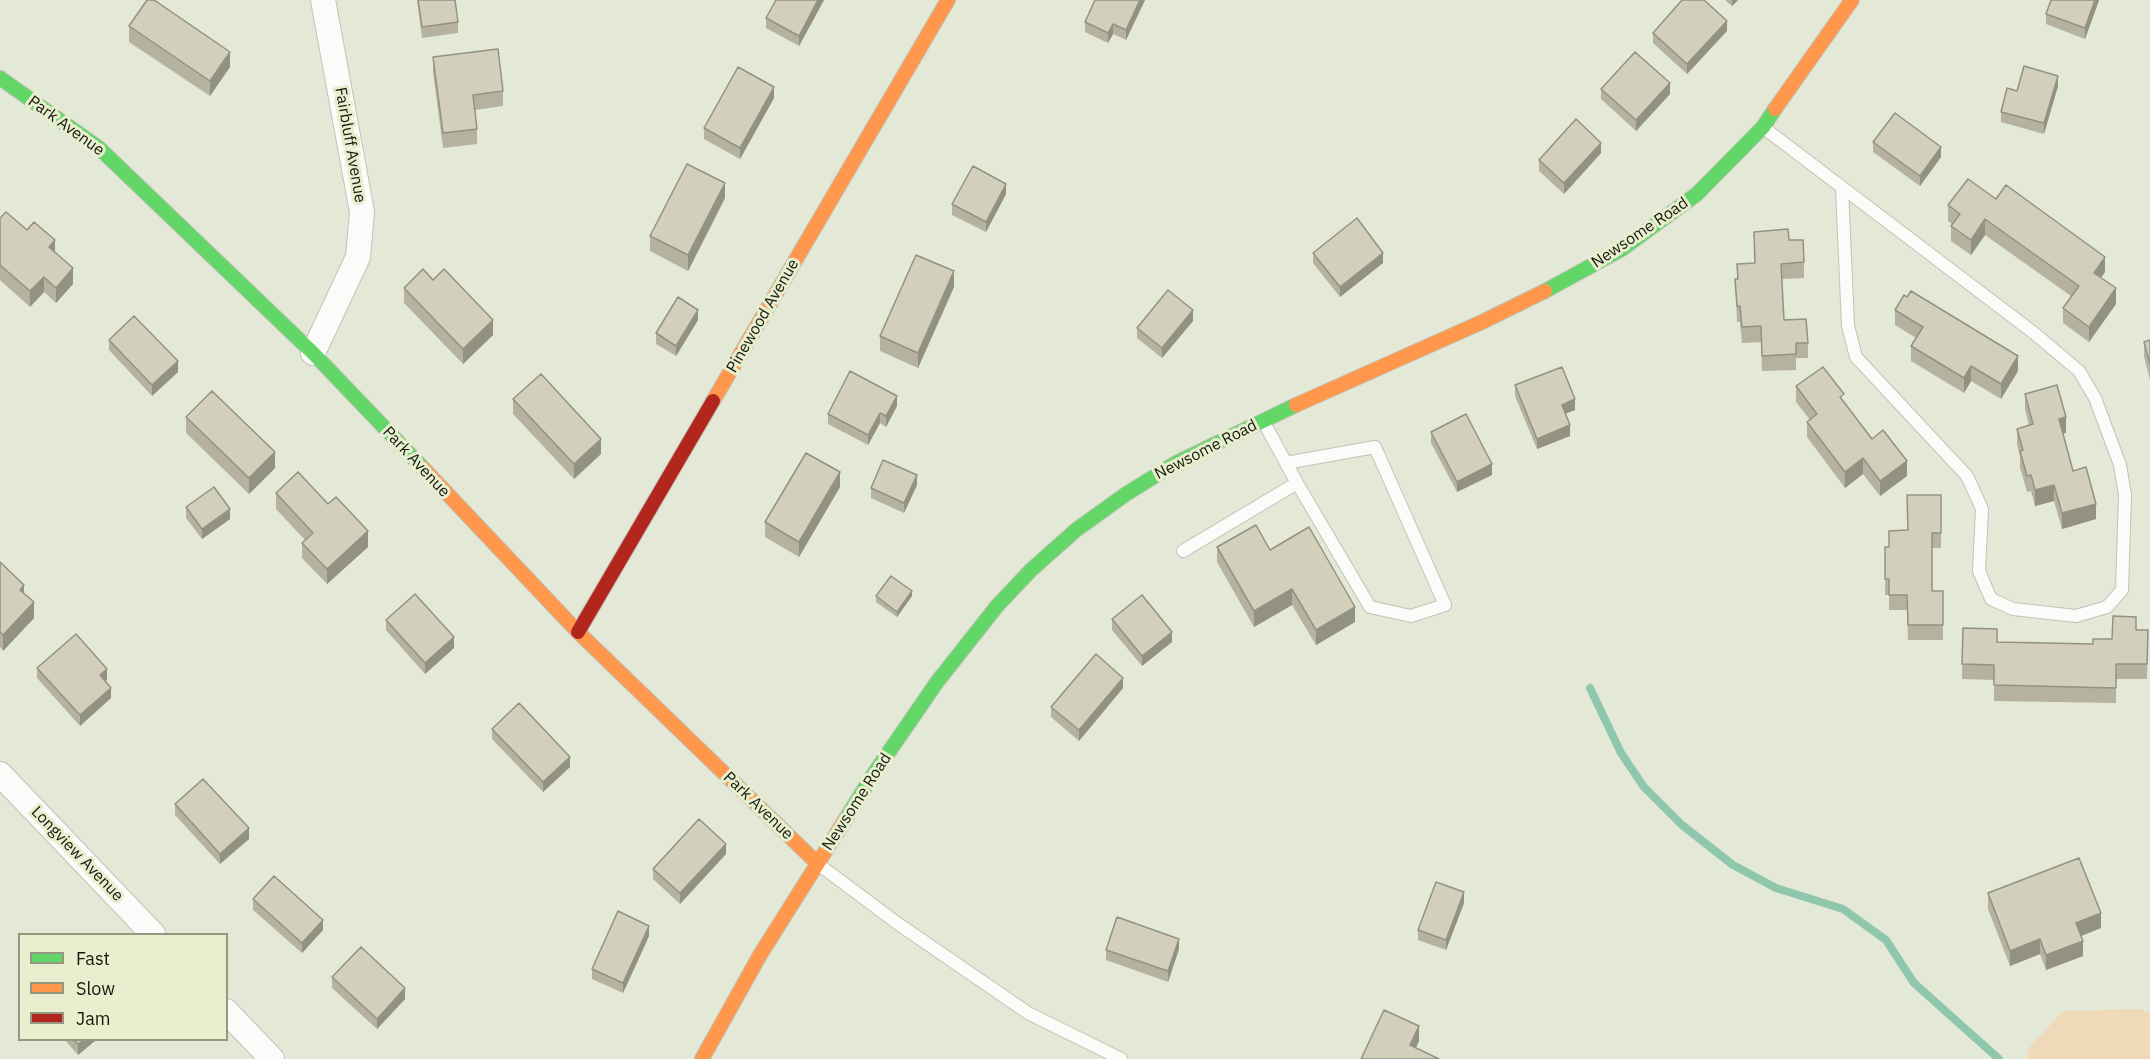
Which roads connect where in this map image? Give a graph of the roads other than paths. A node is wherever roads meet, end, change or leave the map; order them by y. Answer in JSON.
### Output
{"nodes":[{"id":1,"x":323,"y":0,"type":"edge"},
{"id":2,"x":948,"y":0,"type":"edge"},
{"id":3,"x":1852,"y":0,"type":"edge"},
{"id":4,"x":0,"y":78,"type":"edge"},
{"id":5,"x":1763,"y":127,"type":"junction"},
{"id":6,"x":1842,"y":188,"type":"junction"},
{"id":7,"x":313,"y":353,"type":"junction"},
{"id":8,"x":1263,"y":420,"type":"junction"},
{"id":9,"x":1286,"y":463,"type":"junction"},
{"id":10,"x":1297,"y":483,"type":"junction"},
{"id":11,"x":1183,"y":550,"type":"dead end"},
{"id":12,"x":578,"y":632,"type":"junction"},
{"id":13,"x":0,"y":774,"type":"edge"},
{"id":14,"x":817,"y":863,"type":"junction"},
{"id":15,"x":152,"y":933,"type":"edge"},
{"id":16,"x":228,"y":1013,"type":"edge"},
{"id":17,"x":272,"y":1059,"type":"edge"},
{"id":18,"x":702,"y":1059,"type":"edge"},
{"id":19,"x":1121,"y":1059,"type":"edge"}],
"edges":[{"from":1,"to":7,"type":"street","name":"Fairbluff Avenue"},
{"from":2,"to":12,"type":"street","name":"Pinewood Avenue"},
{"from":3,"to":5,"type":"street","name":"Newsome Road"},
{"from":4,"to":7,"type":"street","name":"Park Avenue"},
{"from":5,"to":6,"type":"lane"},
{"from":5,"to":8,"type":"street","name":"Newsome Road"},
{"from":6,"to":6,"type":"lane"},
{"from":7,"to":12,"type":"street","name":"Park Avenue"},
{"from":8,"to":9,"type":"lane"},
{"from":8,"to":14,"type":"street","name":"Newsome Road"},
{"from":9,"to":10,"type":"lane"},
{"from":9,"to":10,"type":"lane"},
{"from":10,"to":11,"type":"lane"},
{"from":12,"to":14,"type":"street","name":"Park Avenue"},
{"from":13,"to":15,"type":"street","name":"Longview Avenue"},
{"from":14,"to":18,"type":"street","name":"Newsome Road"},
{"from":14,"to":19,"type":"lane"},
{"from":16,"to":17,"type":"street"}]}
